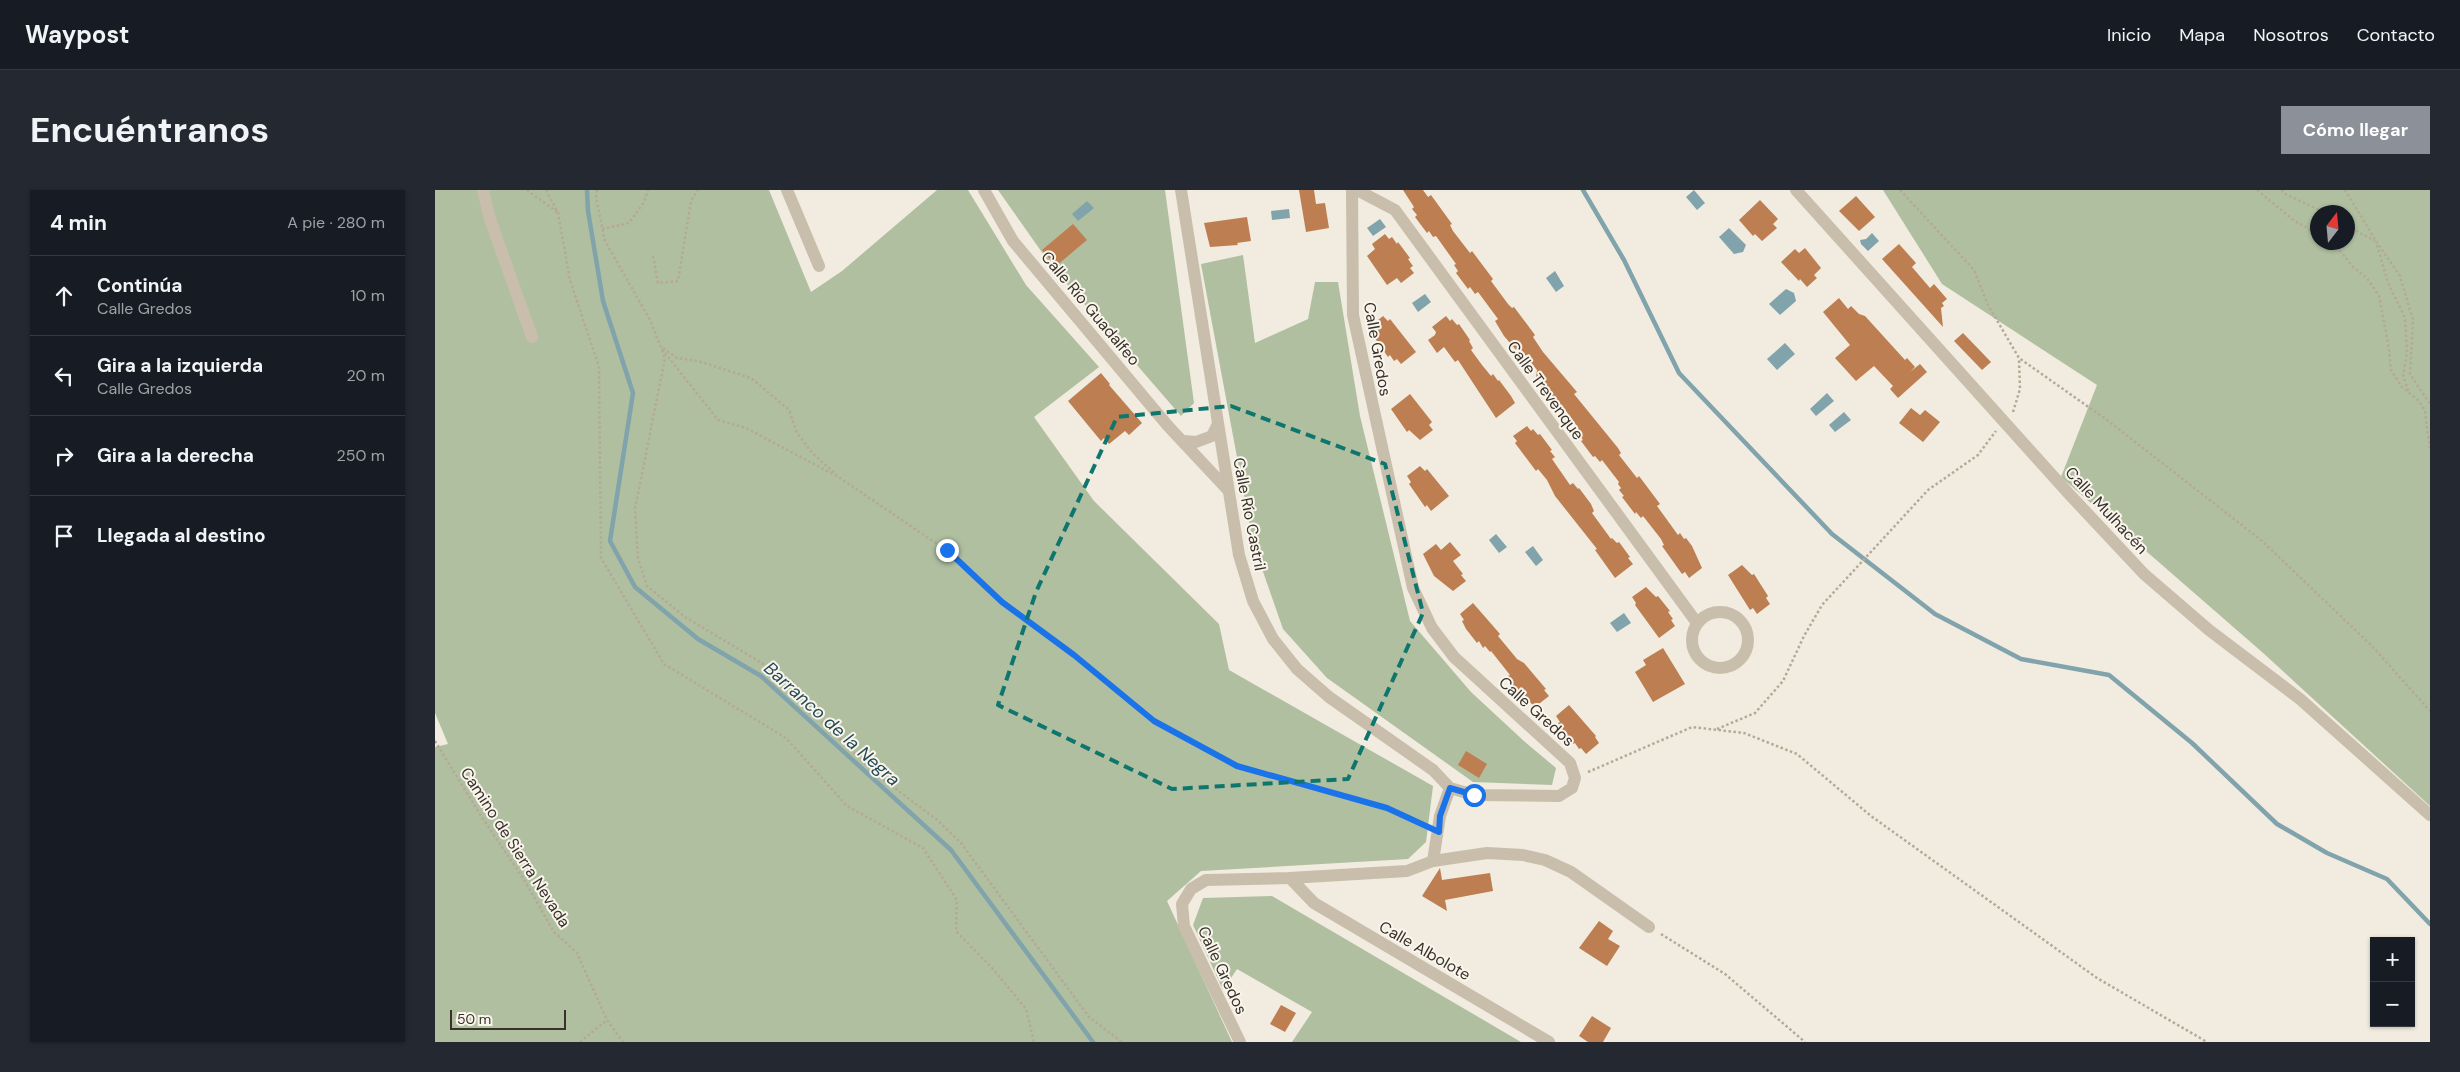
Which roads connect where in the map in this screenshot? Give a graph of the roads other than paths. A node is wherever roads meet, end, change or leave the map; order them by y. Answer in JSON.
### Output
{"nodes":[{"id":1,"x":483,"y":190,"type":"edge"},
{"id":2,"x":787,"y":190,"type":"edge"},
{"id":3,"x":984,"y":190,"type":"edge"},
{"id":4,"x":1181,"y":190,"type":"edge"},
{"id":5,"x":1352,"y":190,"type":"edge"},
{"id":6,"x":1357,"y":190,"type":"edge"},
{"id":7,"x":1796,"y":190,"type":"edge"},
{"id":8,"x":819,"y":266,"type":"dead end"},
{"id":9,"x":532,"y":337,"type":"dead end"},
{"id":10,"x":1218,"y":424,"type":"junction"},
{"id":11,"x":1183,"y":441,"type":"junction"},
{"id":12,"x":1227,"y":489,"type":"junction"},
{"id":13,"x":1697,"y":623,"type":"junction"},
{"id":14,"x":1450,"y":788,"type":"junction"},
{"id":15,"x":2430,"y":815,"type":"edge"},
{"id":16,"x":1433,"y":862,"type":"junction"},
{"id":17,"x":1290,"y":878,"type":"junction"},
{"id":18,"x":1649,"y":927,"type":"road end"},
{"id":19,"x":1240,"y":1042,"type":"edge"},
{"id":20,"x":1549,"y":1042,"type":"edge"}],
"edges":[{"from":1,"to":9,"type":"street"},
{"from":2,"to":8,"type":"street"},
{"from":3,"to":11,"type":"street","name":"Calle Río Guadalfeo"},
{"from":4,"to":10,"type":"street","name":"Calle Río Castril"},
{"from":5,"to":14,"type":"street","name":"Calle Gredos"},
{"from":6,"to":13,"type":"street","name":"Calle Trevenque"},
{"from":7,"to":15,"type":"street","name":"Calle Mulhacén"},
{"from":10,"to":11,"type":"street"},
{"from":10,"to":12,"type":"street","name":"Calle Río Castril"},
{"from":11,"to":12,"type":"street","name":"Calle Río Guadalfeo"},
{"from":12,"to":14,"type":"street","name":"Calle Río Castril"},
{"from":13,"to":13,"type":"street"},
{"from":14,"to":16,"type":"street"},
{"from":16,"to":17,"type":"street","name":"Calle Gredos"},
{"from":16,"to":18,"type":"street","name":"Calle Gredos"},
{"from":17,"to":19,"type":"street","name":"Calle Gredos"},
{"from":17,"to":20,"type":"street","name":"Calle Albolote"}]}
